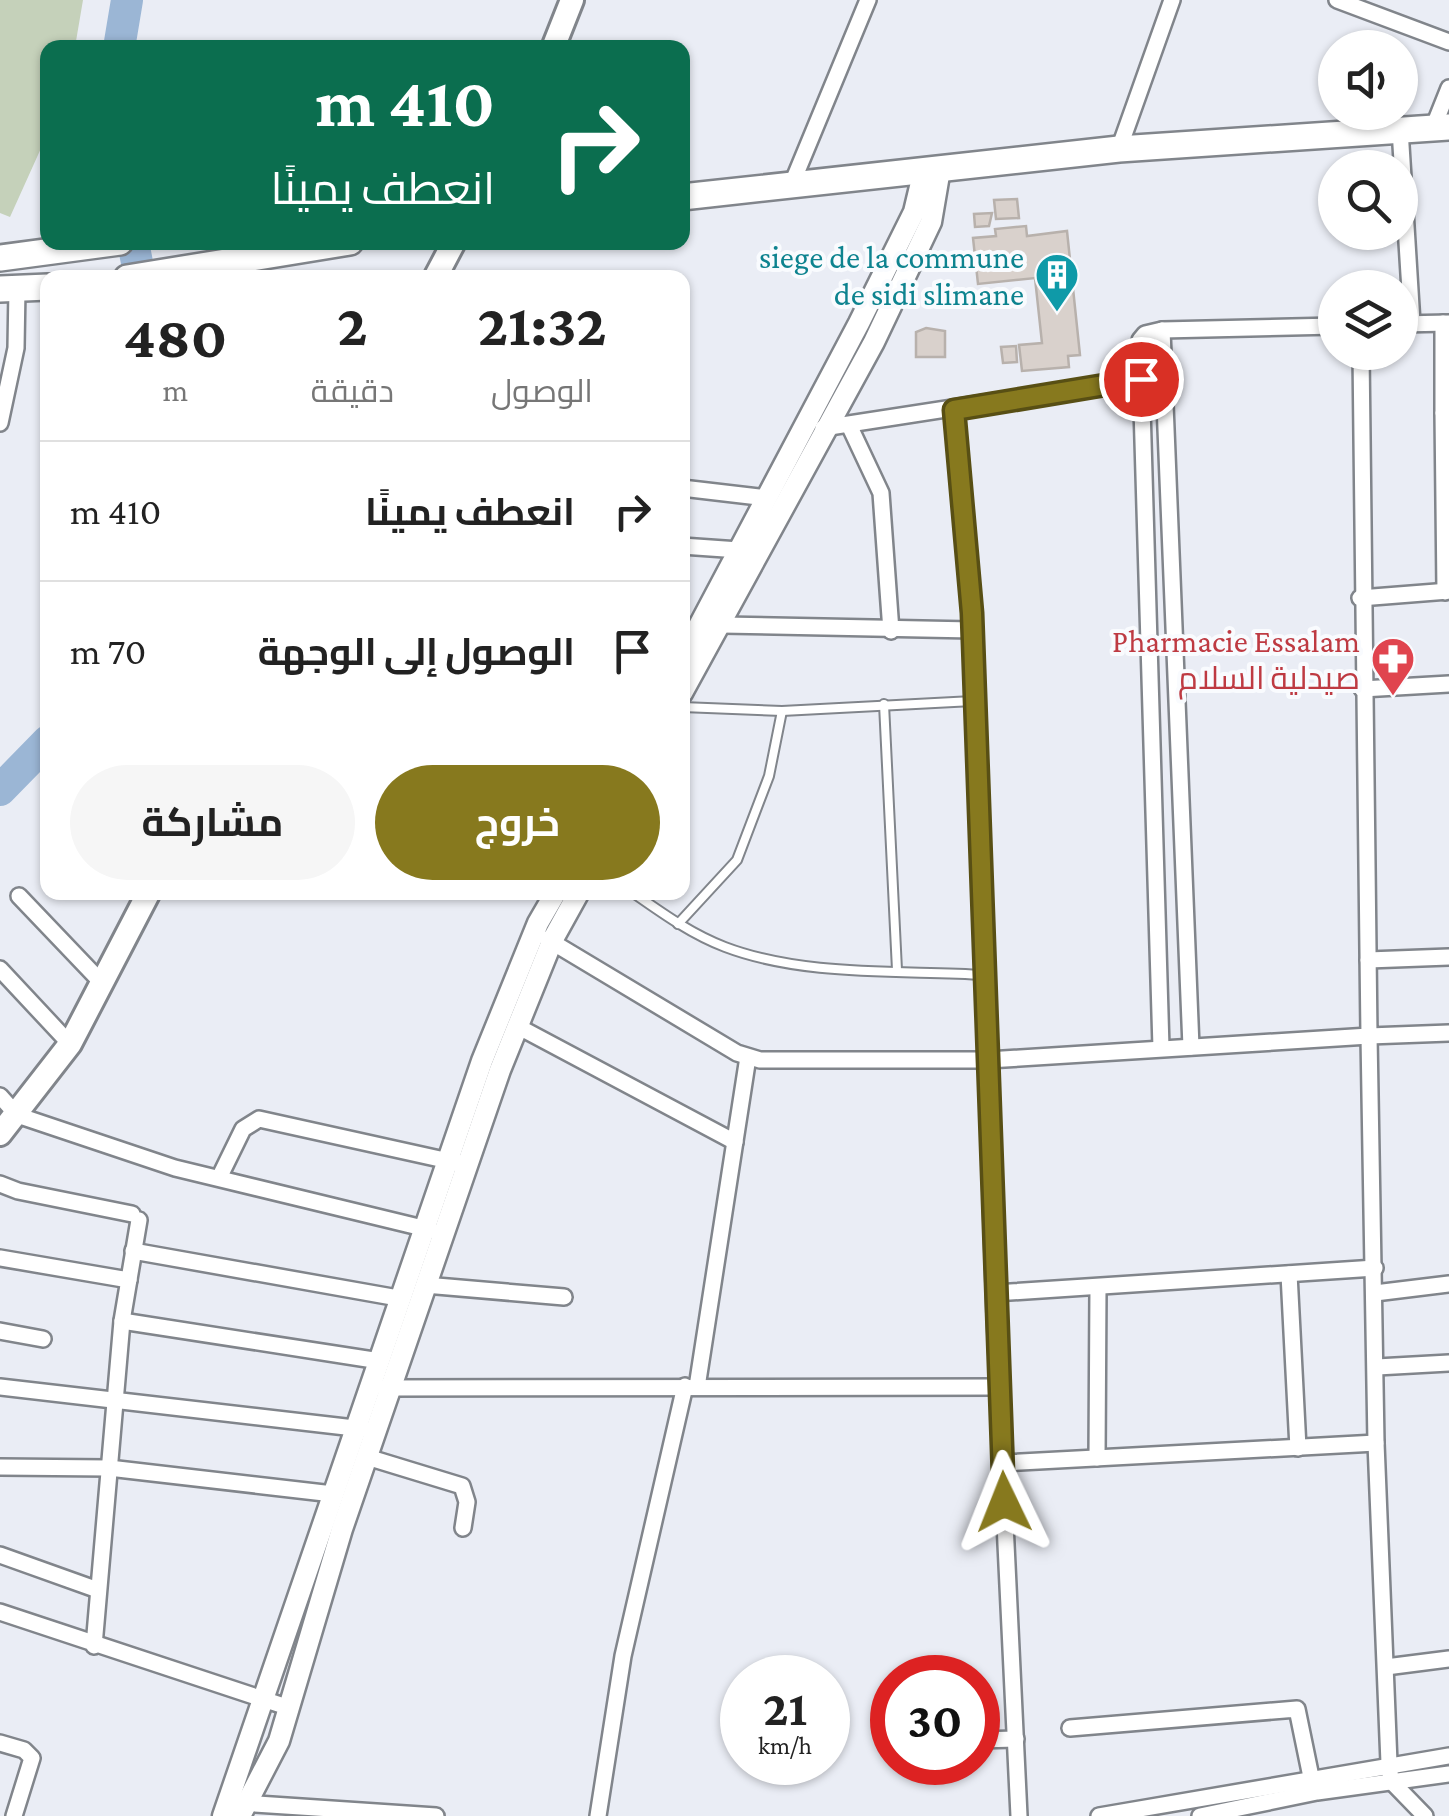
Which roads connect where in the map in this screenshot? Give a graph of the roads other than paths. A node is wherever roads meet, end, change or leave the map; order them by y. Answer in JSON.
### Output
{"nodes":[{"id":1,"x":572,"y":0,"type":"edge"},
{"id":2,"x":868,"y":0,"type":"edge"},
{"id":3,"x":1172,"y":0,"type":"edge"},
{"id":4,"x":1337,"y":0,"type":"edge"},
{"id":5,"x":557,"y":40,"type":"edge"},
{"id":6,"x":1449,"y":42,"type":"edge"},
{"id":7,"x":1449,"y":88,"type":"edge"},
{"id":8,"x":1441,"y":127,"type":"edge"},
{"id":9,"x":1386,"y":130,"type":"edge"},
{"id":10,"x":1400,"y":130,"type":"edge"},
{"id":11,"x":1120,"y":149,"type":"junction"},
{"id":12,"x":932,"y":170,"type":"junction"},
{"id":13,"x":791,"y":186,"type":"junction"},
{"id":14,"x":690,"y":197,"type":"edge"},
{"id":15,"x":63,"y":250,"type":"edge"},
{"id":16,"x":304,"y":250,"type":"edge"},
{"id":17,"x":0,"y":258,"type":"edge"},
{"id":18,"x":184,"y":270,"type":"edge"},
{"id":19,"x":1404,"y":270,"type":"edge"},
{"id":20,"x":40,"y":287,"type":"edge"},
{"id":21,"x":9,"y":288,"type":"edge"},
{"id":22,"x":1418,"y":323,"type":"edge"},
{"id":23,"x":1446,"y":323,"type":"edge"},
{"id":24,"x":1318,"y":326,"type":"edge"},
{"id":25,"x":1162,"y":330,"type":"junction"},
{"id":26,"x":1360,"y":370,"type":"edge"},
{"id":27,"x":1163,"y":376,"type":"junction"},
{"id":28,"x":1141,"y":379,"type":"junction"},
{"id":29,"x":954,"y":410,"type":"junction"},
{"id":30,"x":1446,"y":413,"type":"edge"},
{"id":31,"x":0,"y":423,"type":"edge"},
{"id":32,"x":839,"y":426,"type":"junction"},
{"id":33,"x":804,"y":430,"type":"junction"},
{"id":34,"x":1146,"y":479,"type":"junction"},
{"id":35,"x":1168,"y":480,"type":"junction"},
{"id":36,"x":690,"y":489,"type":"edge"},
{"id":37,"x":768,"y":498,"type":"junction"},
{"id":38,"x":690,"y":547,"type":"edge"},
{"id":39,"x":739,"y":550,"type":"junction"},
{"id":40,"x":1447,"y":592,"type":"edge"},
{"id":41,"x":1360,"y":598,"type":"junction"},
{"id":42,"x":722,"y":625,"type":"junction"},
{"id":43,"x":972,"y":630,"type":"junction"},
{"id":44,"x":891,"y":631,"type":"junction"},
{"id":45,"x":690,"y":643,"type":"edge"},
{"id":46,"x":690,"y":679,"type":"edge"},
{"id":47,"x":1449,"y":684,"type":"edge"},
{"id":48,"x":1175,"y":686,"type":"junction"},
{"id":49,"x":1151,"y":687,"type":"junction"},
{"id":50,"x":1362,"y":689,"type":"junction"},
{"id":51,"x":973,"y":701,"type":"junction"},
{"id":52,"x":884,"y":704,"type":"junction"},
{"id":53,"x":690,"y":707,"type":"edge"},
{"id":54,"x":782,"y":711,"type":"junction"},
{"id":55,"x":19,"y":896,"type":"dead end"},
{"id":56,"x":145,"y":900,"type":"edge"},
{"id":57,"x":554,"y":900,"type":"edge"},
{"id":58,"x":573,"y":900,"type":"edge"},
{"id":59,"x":644,"y":900,"type":"edge"},
{"id":60,"x":678,"y":924,"type":"junction"},
{"id":61,"x":543,"y":937,"type":"junction"},
{"id":62,"x":1449,"y":957,"type":"edge"},
{"id":63,"x":1368,"y":960,"type":"junction"},
{"id":64,"x":0,"y":969,"type":"edge"},
{"id":65,"x":897,"y":970,"type":"junction"},
{"id":66,"x":984,"y":975,"type":"junction"},
{"id":67,"x":103,"y":984,"type":"junction"},
{"id":68,"x":517,"y":1026,"type":"junction"},
{"id":69,"x":1449,"y":1033,"type":"edge"},
{"id":70,"x":1369,"y":1036,"type":"junction"},
{"id":71,"x":70,"y":1044,"type":"junction"},
{"id":72,"x":1192,"y":1047,"type":"junction"},
{"id":73,"x":1161,"y":1048,"type":"junction"},
{"id":74,"x":748,"y":1057,"type":"junction"},
{"id":75,"x":988,"y":1060,"type":"junction"},
{"id":76,"x":491,"y":1065,"type":"junction"},
{"id":77,"x":0,"y":1096,"type":"edge"},
{"id":78,"x":17,"y":1115,"type":"junction"},
{"id":79,"x":0,"y":1134,"type":"edge"},
{"id":80,"x":735,"y":1142,"type":"junction"},
{"id":81,"x":457,"y":1163,"type":"junction"},
{"id":82,"x":220,"y":1176,"type":"junction"},
{"id":83,"x":0,"y":1184,"type":"edge"},
{"id":84,"x":433,"y":1230,"type":"junction"},
{"id":85,"x":133,"y":1252,"type":"junction"},
{"id":86,"x":0,"y":1258,"type":"edge"},
{"id":87,"x":1375,"y":1268,"type":"junction"},
{"id":88,"x":1290,"y":1274,"type":"junction"},
{"id":89,"x":129,"y":1280,"type":"junction"},
{"id":90,"x":425,"y":1284,"type":"junction"},
{"id":91,"x":1449,"y":1284,"type":"edge"},
{"id":92,"x":1098,"y":1287,"type":"junction"},
{"id":93,"x":994,"y":1293,"type":"junction"},
{"id":94,"x":1375,"y":1293,"type":"junction"},
{"id":95,"x":564,"y":1297,"type":"dead end"},
{"id":96,"x":398,"y":1298,"type":"junction"},
{"id":97,"x":122,"y":1321,"type":"junction"},
{"id":98,"x":0,"y":1331,"type":"edge"},
{"id":99,"x":42,"y":1339,"type":"dead end"},
{"id":100,"x":380,"y":1361,"type":"junction"},
{"id":101,"x":1449,"y":1363,"type":"edge"},
{"id":102,"x":1377,"y":1366,"type":"junction"},
{"id":103,"x":691,"y":1387,"type":"junction"},
{"id":104,"x":999,"y":1387,"type":"junction"},
{"id":105,"x":0,"y":1388,"type":"edge"},
{"id":106,"x":381,"y":1388,"type":"junction"},
{"id":107,"x":115,"y":1402,"type":"junction"},
{"id":108,"x":366,"y":1430,"type":"junction"},
{"id":109,"x":1376,"y":1443,"type":"junction"},
{"id":110,"x":1298,"y":1448,"type":"junction"},
{"id":111,"x":367,"y":1456,"type":"junction"},
{"id":112,"x":1096,"y":1458,"type":"junction"},
{"id":113,"x":1002,"y":1463,"type":"junction"},
{"id":114,"x":0,"y":1467,"type":"edge"},
{"id":115,"x":109,"y":1468,"type":"junction"},
{"id":116,"x":333,"y":1494,"type":"junction"},
{"id":117,"x":463,"y":1528,"type":"dead end"},
{"id":118,"x":0,"y":1555,"type":"edge"},
{"id":119,"x":98,"y":1590,"type":"junction"},
{"id":120,"x":0,"y":1612,"type":"edge"},
{"id":121,"x":94,"y":1646,"type":"junction"},
{"id":122,"x":1449,"y":1660,"type":"edge"},
{"id":123,"x":1386,"y":1667,"type":"junction"},
{"id":124,"x":265,"y":1700,"type":"junction"},
{"id":125,"x":290,"y":1708,"type":"junction"},
{"id":126,"x":1070,"y":1728,"type":"dead end"},
{"id":127,"x":1000,"y":1739,"type":"edge"},
{"id":128,"x":1016,"y":1739,"type":"junction"},
{"id":129,"x":0,"y":1742,"type":"edge"},
{"id":130,"x":1449,"y":1756,"type":"edge"},
{"id":131,"x":1389,"y":1763,"type":"junction"},
{"id":132,"x":1449,"y":1774,"type":"edge"},
{"id":133,"x":1311,"y":1776,"type":"junction"},
{"id":134,"x":1391,"y":1782,"type":"junction"},
{"id":135,"x":1193,"y":1797,"type":"junction"},
{"id":136,"x":10,"y":1812,"type":"edge"},
{"id":137,"x":236,"y":1812,"type":"edge"},
{"id":138,"x":327,"y":1813,"type":"edge"},
{"id":139,"x":436,"y":1816,"type":"edge"},
{"id":140,"x":598,"y":1816,"type":"edge"},
{"id":141,"x":1019,"y":1816,"type":"edge"},
{"id":142,"x":1099,"y":1816,"type":"edge"},
{"id":143,"x":1198,"y":1816,"type":"edge"},
{"id":144,"x":1425,"y":1816,"type":"edge"}],
"edges":[{"from":1,"to":5,"type":"main road"},
{"from":2,"to":13,"type":"street"},
{"from":3,"to":11,"type":"street"},
{"from":4,"to":6,"type":"street"},
{"from":7,"to":8,"type":"street"},
{"from":9,"to":11,"type":"main road"},
{"from":10,"to":19,"type":"street"},
{"from":11,"to":12,"type":"main road"},
{"from":12,"to":13,"type":"main road"},
{"from":12,"to":32,"type":"street"},
{"from":12,"to":33,"type":"street"},
{"from":13,"to":14,"type":"main road"},
{"from":15,"to":17,"type":"main road"},
{"from":16,"to":18,"type":"main road"},
{"from":20,"to":21,"type":"main road"},
{"from":21,"to":31,"type":"street"},
{"from":22,"to":23,"type":"street"},
{"from":23,"to":30,"type":"street"},
{"from":24,"to":25,"type":"street"},
{"from":25,"to":27,"type":"street"},
{"from":25,"to":28,"type":"street"},
{"from":26,"to":41,"type":"street"},
{"from":27,"to":28,"type":"street"},
{"from":27,"to":35,"type":"street"},
{"from":28,"to":29,"type":"street"},
{"from":28,"to":34,"type":"street"},
{"from":29,"to":32,"type":"street"},
{"from":29,"to":43,"type":"street"},
{"from":30,"to":40,"type":"street"},
{"from":32,"to":33,"type":"street"},
{"from":32,"to":42,"type":"street"},
{"from":32,"to":44,"type":"street"},
{"from":33,"to":37,"type":"street"},
{"from":34,"to":35,"type":"street"},
{"from":34,"to":49,"type":"street"},
{"from":35,"to":48,"type":"street"},
{"from":36,"to":37,"type":"street"},
{"from":37,"to":39,"type":"street"},
{"from":38,"to":39,"type":"street"},
{"from":39,"to":45,"type":"street"},
{"from":40,"to":41,"type":"street"},
{"from":41,"to":50,"type":"street"},
{"from":42,"to":44,"type":"street"},
{"from":42,"to":46,"type":"street"},
{"from":43,"to":44,"type":"street"},
{"from":43,"to":51,"type":"street"},
{"from":47,"to":50,"type":"street"},
{"from":48,"to":49,"type":"street"},
{"from":48,"to":72,"type":"street"},
{"from":49,"to":73,"type":"street"},
{"from":50,"to":63,"type":"street"},
{"from":51,"to":52,"type":"lane"},
{"from":51,"to":66,"type":"street"},
{"from":52,"to":54,"type":"lane"},
{"from":52,"to":65,"type":"lane"},
{"from":53,"to":54,"type":"lane"},
{"from":54,"to":60,"type":"lane"},
{"from":55,"to":67,"type":"street"},
{"from":56,"to":67,"type":"main road"},
{"from":57,"to":61,"type":"street"},
{"from":58,"to":61,"type":"street"},
{"from":59,"to":60,"type":"lane"},
{"from":60,"to":65,"type":"lane"},
{"from":61,"to":68,"type":"street"},
{"from":61,"to":74,"type":"street"},
{"from":61,"to":76,"type":"street"},
{"from":62,"to":63,"type":"street"},
{"from":63,"to":70,"type":"street"},
{"from":64,"to":71,"type":"street"},
{"from":65,"to":66,"type":"lane"},
{"from":66,"to":75,"type":"street"},
{"from":67,"to":71,"type":"main road"},
{"from":68,"to":76,"type":"street"},
{"from":68,"to":80,"type":"street"},
{"from":69,"to":70,"type":"street"},
{"from":70,"to":72,"type":"street"},
{"from":70,"to":87,"type":"street"},
{"from":71,"to":78,"type":"main road"},
{"from":72,"to":73,"type":"street"},
{"from":73,"to":75,"type":"street"},
{"from":74,"to":75,"type":"street"},
{"from":74,"to":80,"type":"street"},
{"from":75,"to":93,"type":"street"},
{"from":76,"to":81,"type":"street"},
{"from":77,"to":78,"type":"street"},
{"from":78,"to":79,"type":"main road"},
{"from":78,"to":82,"type":"street"},
{"from":80,"to":103,"type":"street"},
{"from":81,"to":82,"type":"street"},
{"from":81,"to":84,"type":"street"},
{"from":82,"to":84,"type":"street"},
{"from":83,"to":85,"type":"street"},
{"from":84,"to":90,"type":"street"},
{"from":84,"to":96,"type":"street"},
{"from":85,"to":89,"type":"street"},
{"from":85,"to":96,"type":"street"},
{"from":86,"to":89,"type":"street"},
{"from":87,"to":88,"type":"street"},
{"from":87,"to":94,"type":"street"},
{"from":88,"to":92,"type":"street"},
{"from":88,"to":110,"type":"street"},
{"from":89,"to":97,"type":"street"},
{"from":90,"to":95,"type":"street"},
{"from":90,"to":106,"type":"street"},
{"from":91,"to":94,"type":"street"},
{"from":92,"to":93,"type":"street"},
{"from":92,"to":112,"type":"street"},
{"from":93,"to":104,"type":"street"},
{"from":94,"to":102,"type":"street"},
{"from":96,"to":100,"type":"street"},
{"from":97,"to":100,"type":"street"},
{"from":97,"to":107,"type":"street"},
{"from":98,"to":99,"type":"street"},
{"from":100,"to":106,"type":"street"},
{"from":101,"to":102,"type":"street"},
{"from":102,"to":109,"type":"street"},
{"from":103,"to":104,"type":"street"},
{"from":103,"to":106,"type":"street"},
{"from":103,"to":140,"type":"street"},
{"from":104,"to":113,"type":"street"},
{"from":105,"to":107,"type":"street"},
{"from":106,"to":108,"type":"street"},
{"from":107,"to":108,"type":"street"},
{"from":107,"to":115,"type":"street"},
{"from":108,"to":111,"type":"street"},
{"from":108,"to":116,"type":"street"},
{"from":109,"to":110,"type":"street"},
{"from":109,"to":123,"type":"street"},
{"from":110,"to":112,"type":"street"},
{"from":111,"to":117,"type":"street"},
{"from":111,"to":125,"type":"street"},
{"from":112,"to":113,"type":"street"},
{"from":113,"to":128,"type":"street"},
{"from":114,"to":115,"type":"street"},
{"from":115,"to":116,"type":"street"},
{"from":115,"to":119,"type":"street"},
{"from":116,"to":124,"type":"street"},
{"from":118,"to":119,"type":"street"},
{"from":119,"to":121,"type":"street"},
{"from":120,"to":121,"type":"street"},
{"from":121,"to":124,"type":"street"},
{"from":122,"to":123,"type":"street"},
{"from":123,"to":131,"type":"street"},
{"from":124,"to":125,"type":"street"},
{"from":124,"to":137,"type":"street"},
{"from":125,"to":137,"type":"street"},
{"from":126,"to":133,"type":"street"},
{"from":127,"to":128,"type":"street"},
{"from":128,"to":141,"type":"street"},
{"from":129,"to":136,"type":"street"},
{"from":130,"to":131,"type":"street"},
{"from":131,"to":133,"type":"street"},
{"from":131,"to":134,"type":"street"},
{"from":132,"to":134,"type":"street"},
{"from":133,"to":135,"type":"street"},
{"from":134,"to":143,"type":"street"},
{"from":134,"to":144,"type":"street"},
{"from":135,"to":142,"type":"street"},
{"from":135,"to":143,"type":"street"},
{"from":137,"to":138,"type":"street"},
{"from":138,"to":139,"type":"street"}]}
